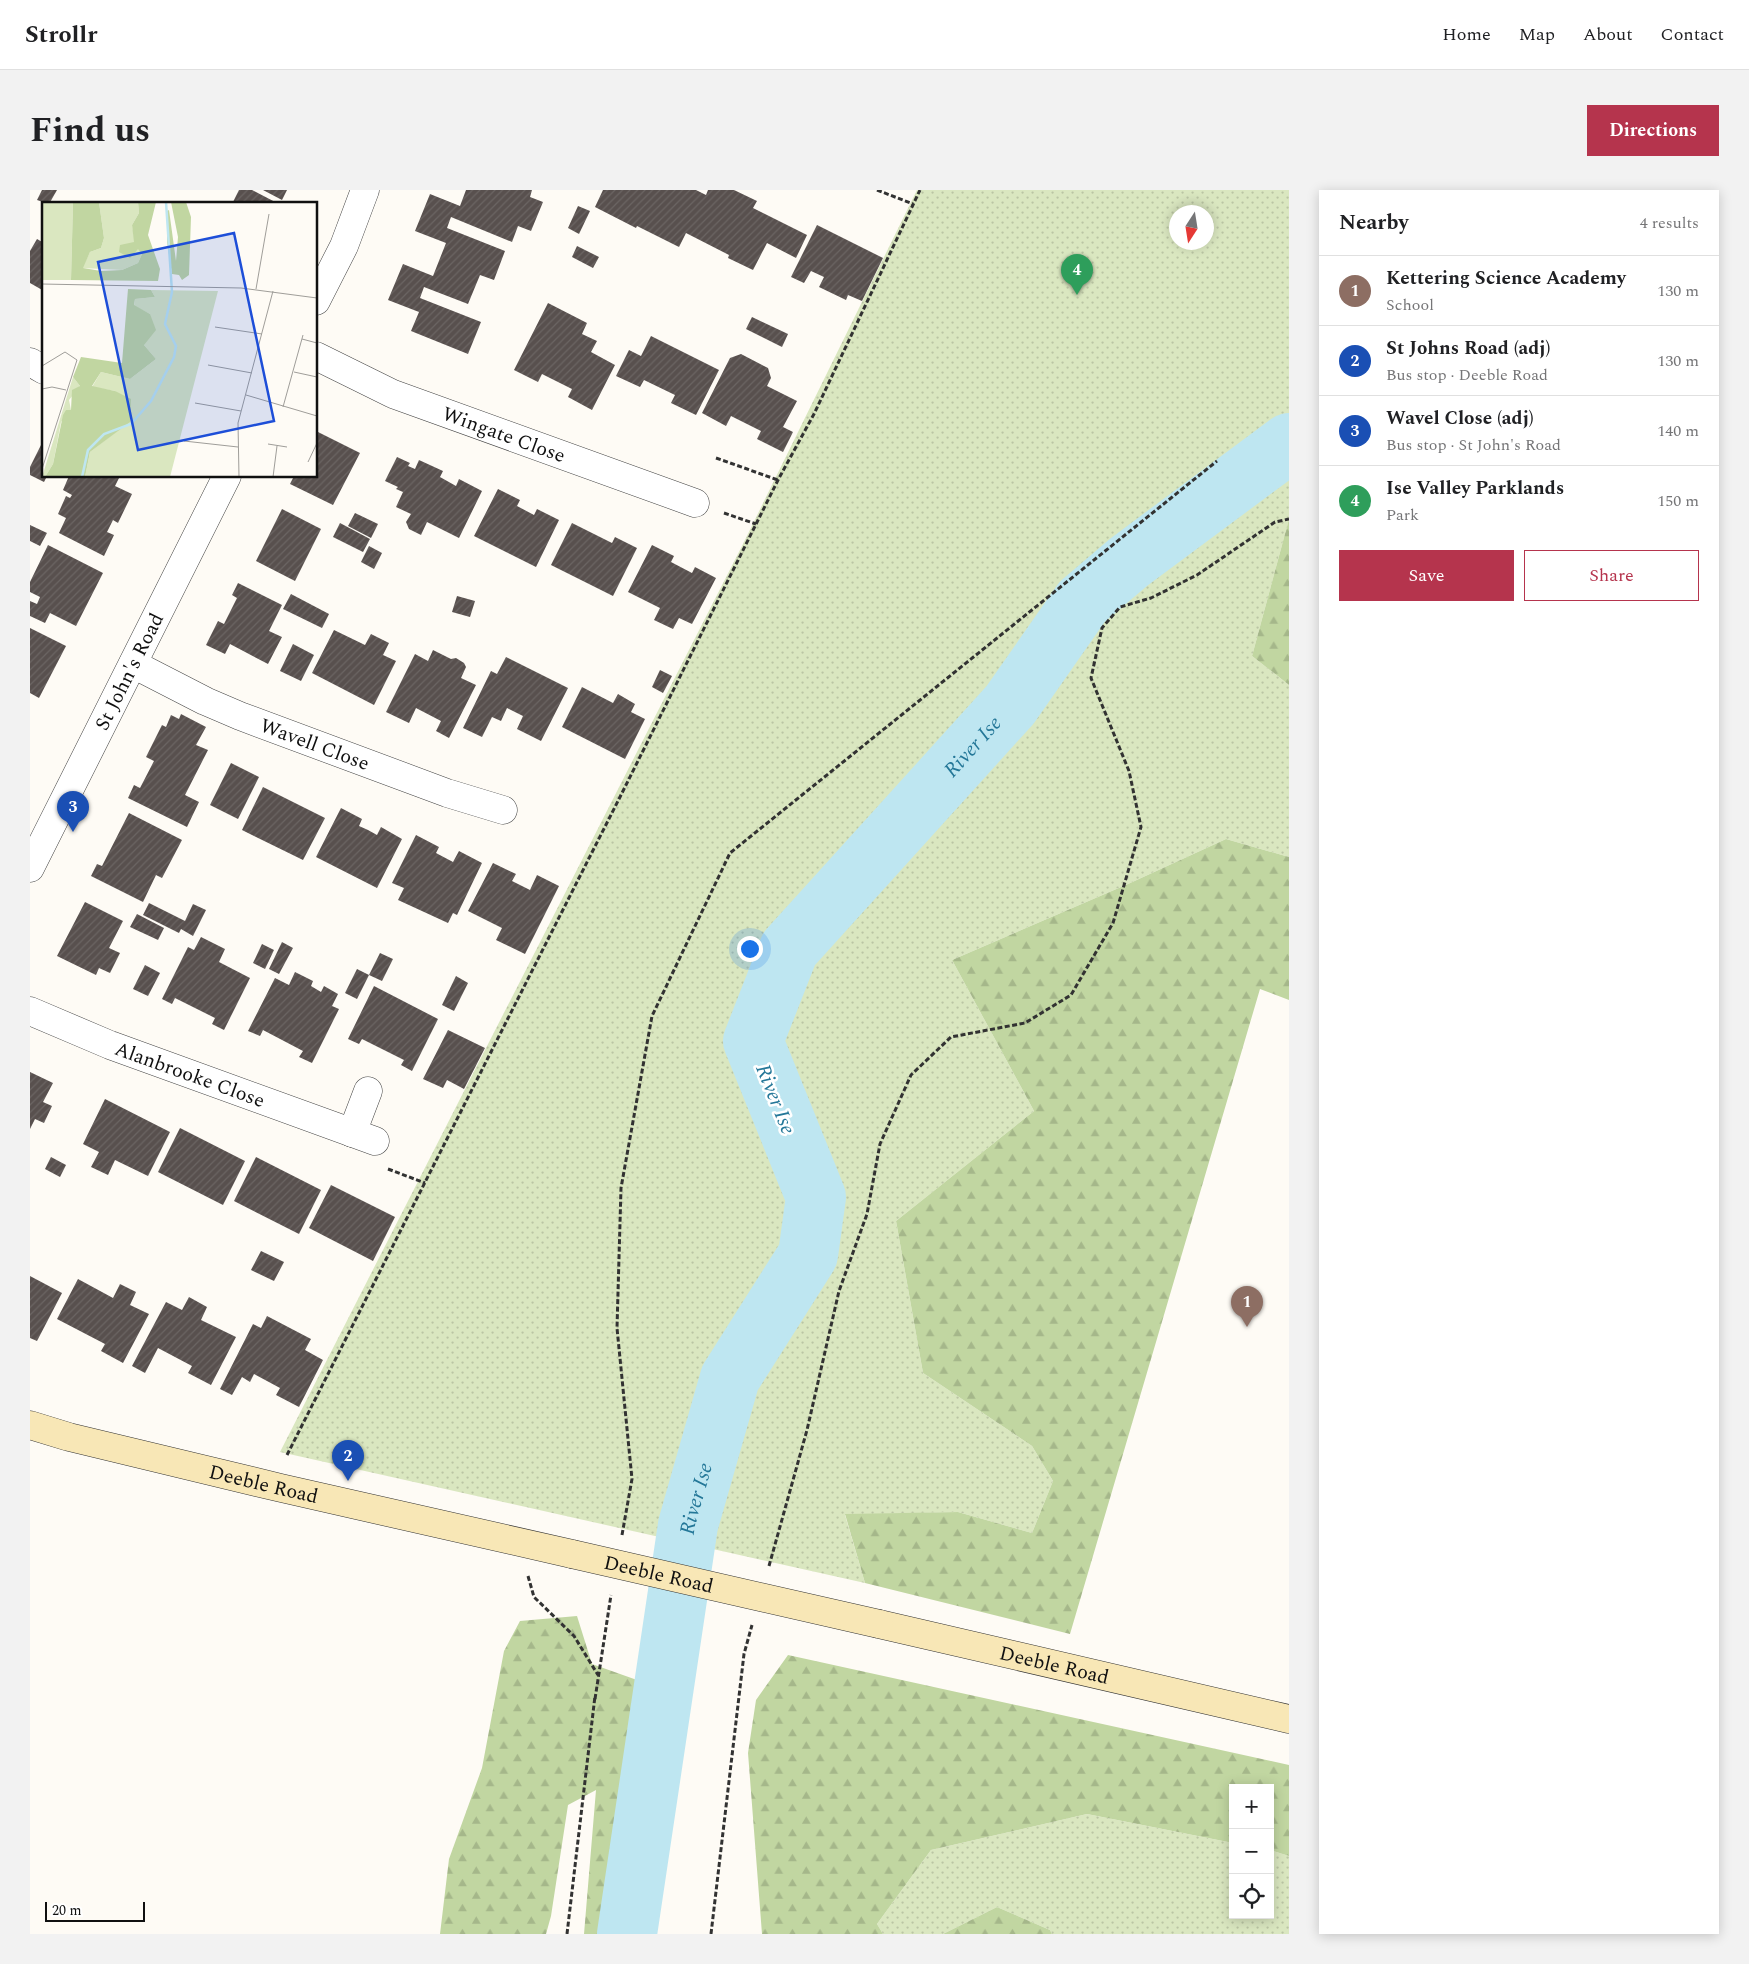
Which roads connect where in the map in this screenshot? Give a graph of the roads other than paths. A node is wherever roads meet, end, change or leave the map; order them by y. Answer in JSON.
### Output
{"nodes":[{"id":1,"x":365,"y":190,"type":"edge"},
{"id":2,"x":318,"y":297,"type":"edge"},
{"id":3,"x":318,"y":357,"type":"edge"},
{"id":4,"x":30,"y":362,"type":"edge"},
{"id":5,"x":42,"y":369,"type":"edge"},
{"id":6,"x":227,"y":478,"type":"edge"},
{"id":7,"x":695,"y":503,"type":"dead end"},
{"id":8,"x":133,"y":664,"type":"junction"},
{"id":9,"x":503,"y":810,"type":"dead end"},
{"id":10,"x":30,"y":868,"type":"edge"},
{"id":11,"x":30,"y":1011,"type":"edge"},
{"id":12,"x":368,"y":1091,"type":"dead end"},
{"id":13,"x":30,"y":1425,"type":"edge"},
{"id":14,"x":1289,"y":1719,"type":"edge"}],
"edges":[{"from":1,"to":2,"type":"street"},
{"from":3,"to":7,"type":"street","name":"Wingate Close"},
{"from":4,"to":5,"type":"street"},
{"from":6,"to":8,"type":"street","name":"St John's Road"},
{"from":8,"to":9,"type":"street","name":"Wavell Close"},
{"from":8,"to":10,"type":"street","name":"St John's Road"},
{"from":11,"to":12,"type":"street","name":"Alanbrooke Close"},
{"from":13,"to":14,"type":"street","name":"Deeble Road","bridge":true}]}
